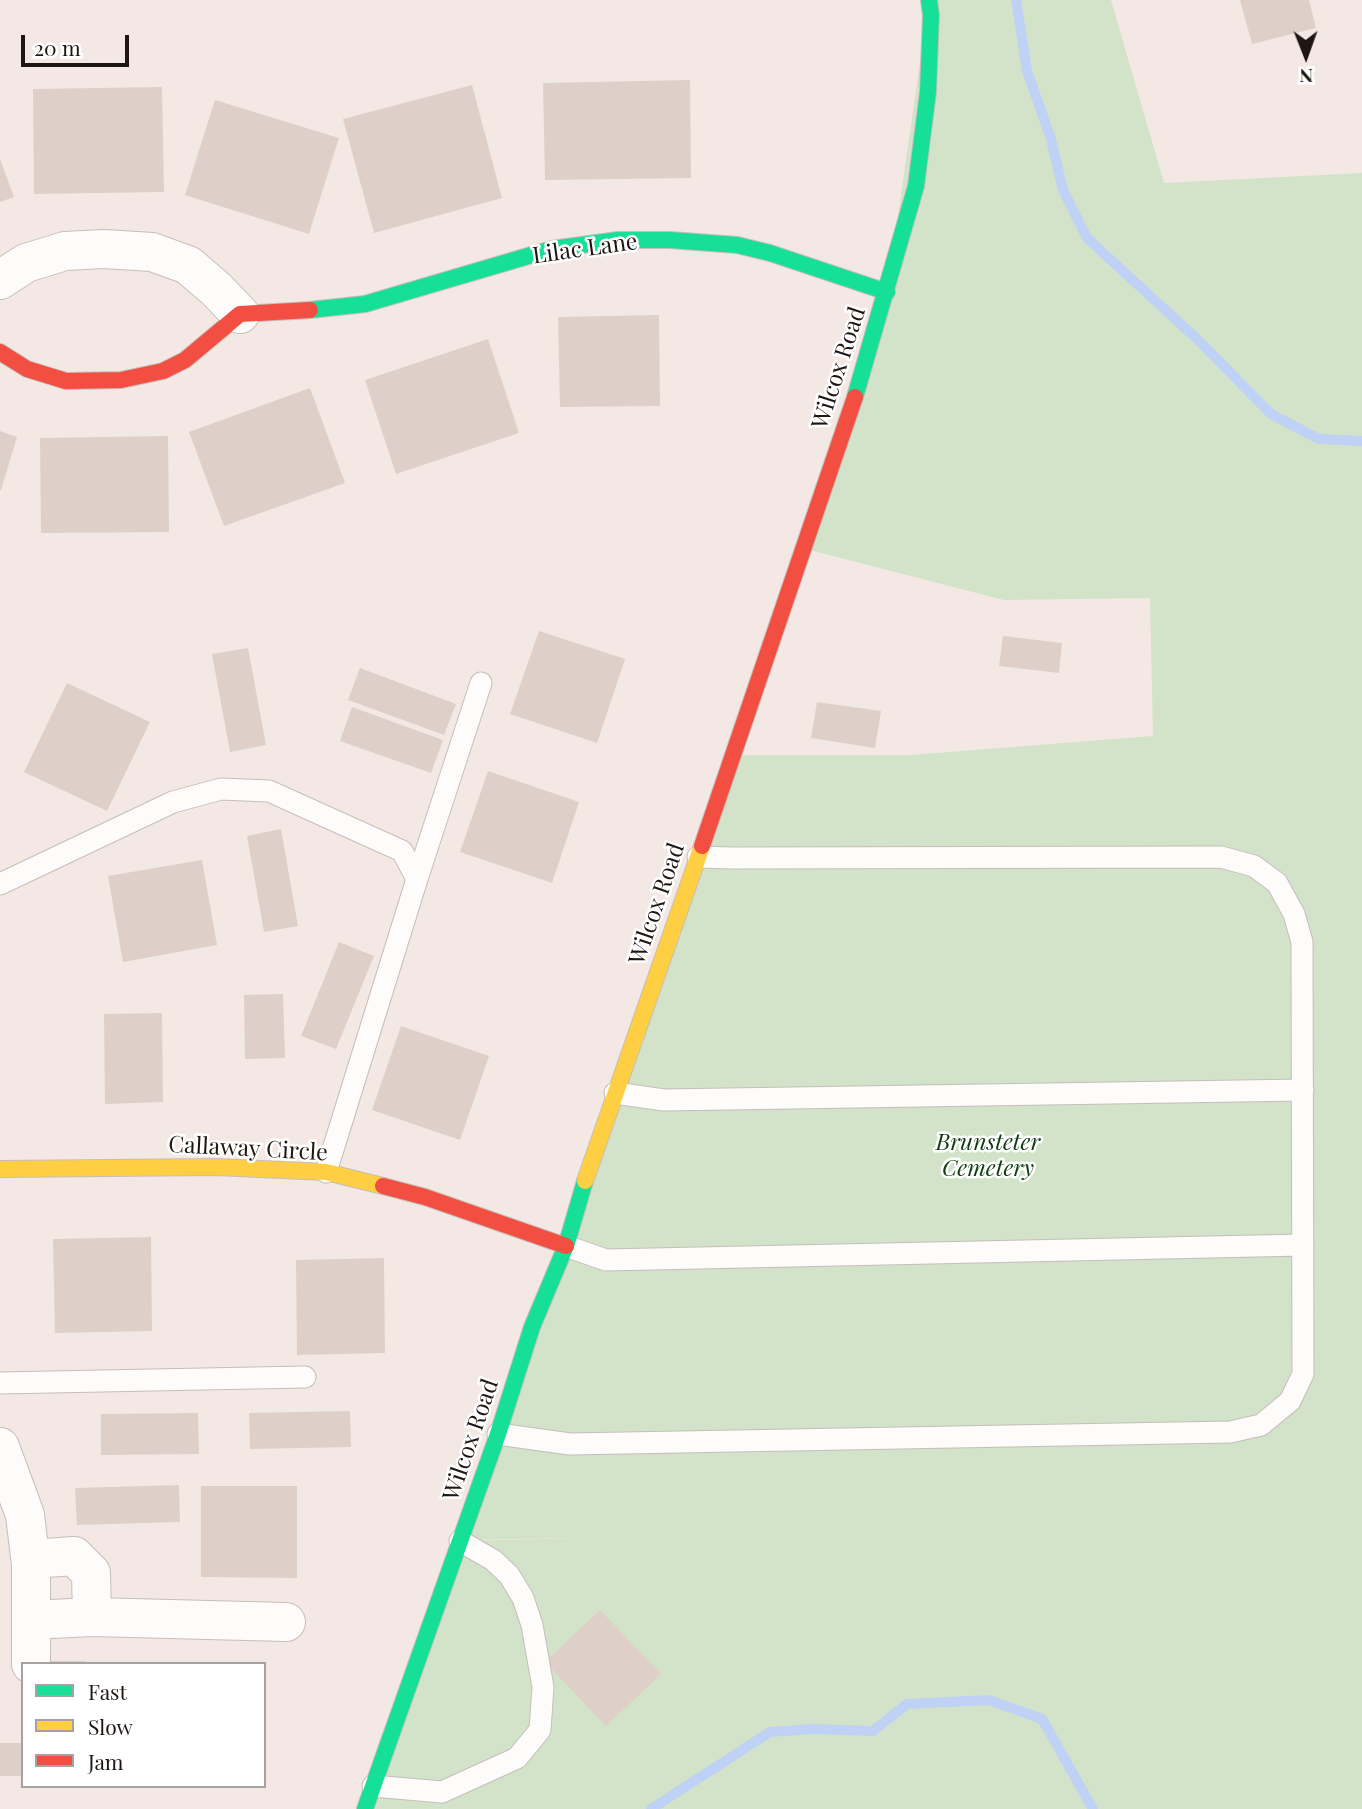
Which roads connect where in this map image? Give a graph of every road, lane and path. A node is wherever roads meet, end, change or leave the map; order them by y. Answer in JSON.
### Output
{"nodes":[{"id":1,"x":929,"y":0,"type":"edge"},
{"id":2,"x":0,"y":280,"type":"edge"},
{"id":3,"x":887,"y":292,"type":"junction"},
{"id":4,"x":240,"y":314,"type":"junction"},
{"id":5,"x":0,"y":352,"type":"edge"},
{"id":6,"x":481,"y":683,"type":"dead end"},
{"id":7,"x":698,"y":857,"type":"junction"},
{"id":8,"x":417,"y":879,"type":"junction"},
{"id":9,"x":0,"y":884,"type":"edge"},
{"id":10,"x":1303,"y":1090,"type":"junction"},
{"id":11,"x":615,"y":1093,"type":"junction"},
{"id":12,"x":0,"y":1169,"type":"edge"},
{"id":13,"x":326,"y":1172,"type":"junction"},
{"id":14,"x":1303,"y":1245,"type":"junction"},
{"id":15,"x":566,"y":1246,"type":"junction"},
{"id":16,"x":305,"y":1377,"type":"dead end"},
{"id":17,"x":0,"y":1383,"type":"edge"},
{"id":18,"x":498,"y":1434,"type":"junction"},
{"id":19,"x":0,"y":1447,"type":"edge"},
{"id":20,"x":460,"y":1541,"type":"junction"},
{"id":21,"x":30,"y":1559,"type":"junction"},
{"id":22,"x":92,"y":1617,"type":"junction"},
{"id":23,"x":31,"y":1619,"type":"junction"},
{"id":24,"x":286,"y":1622,"type":"dead end"},
{"id":25,"x":30,"y":1662,"type":"edge"},
{"id":26,"x":373,"y":1786,"type":"junction"},
{"id":27,"x":365,"y":1809,"type":"edge"}],
"edges":[{"from":1,"to":3,"type":"street","name":"Wilcox Road"},
{"from":2,"to":4,"type":"street"},
{"from":3,"to":4,"type":"street","name":"Lilac Lane"},
{"from":3,"to":7,"type":"street","name":"Wilcox Road"},
{"from":4,"to":5,"type":"street"},
{"from":6,"to":8,"type":"lane"},
{"from":7,"to":10,"type":"lane"},
{"from":7,"to":11,"type":"street","name":"Wilcox Road"},
{"from":8,"to":9,"type":"lane"},
{"from":8,"to":13,"type":"lane"},
{"from":10,"to":11,"type":"lane"},
{"from":10,"to":14,"type":"lane"},
{"from":11,"to":15,"type":"street","name":"Wilcox Road"},
{"from":12,"to":13,"type":"street","name":"Callaway Circle"},
{"from":13,"to":15,"type":"street","name":"Callaway Circle"},
{"from":14,"to":15,"type":"lane"},
{"from":14,"to":18,"type":"lane"},
{"from":15,"to":18,"type":"street","name":"Wilcox Road"},
{"from":16,"to":17,"type":"lane"},
{"from":18,"to":20,"type":"street","name":"Wilcox Road"},
{"from":19,"to":21,"type":"street"},
{"from":20,"to":26,"type":"street","name":"Wilcox Road"},
{"from":20,"to":26,"type":"lane"},
{"from":21,"to":22,"type":"street"},
{"from":21,"to":23,"type":"street"},
{"from":22,"to":23,"type":"street"},
{"from":22,"to":24,"type":"street"},
{"from":23,"to":25,"type":"street"},
{"from":26,"to":27,"type":"street","name":"Wilcox Road"}]}
